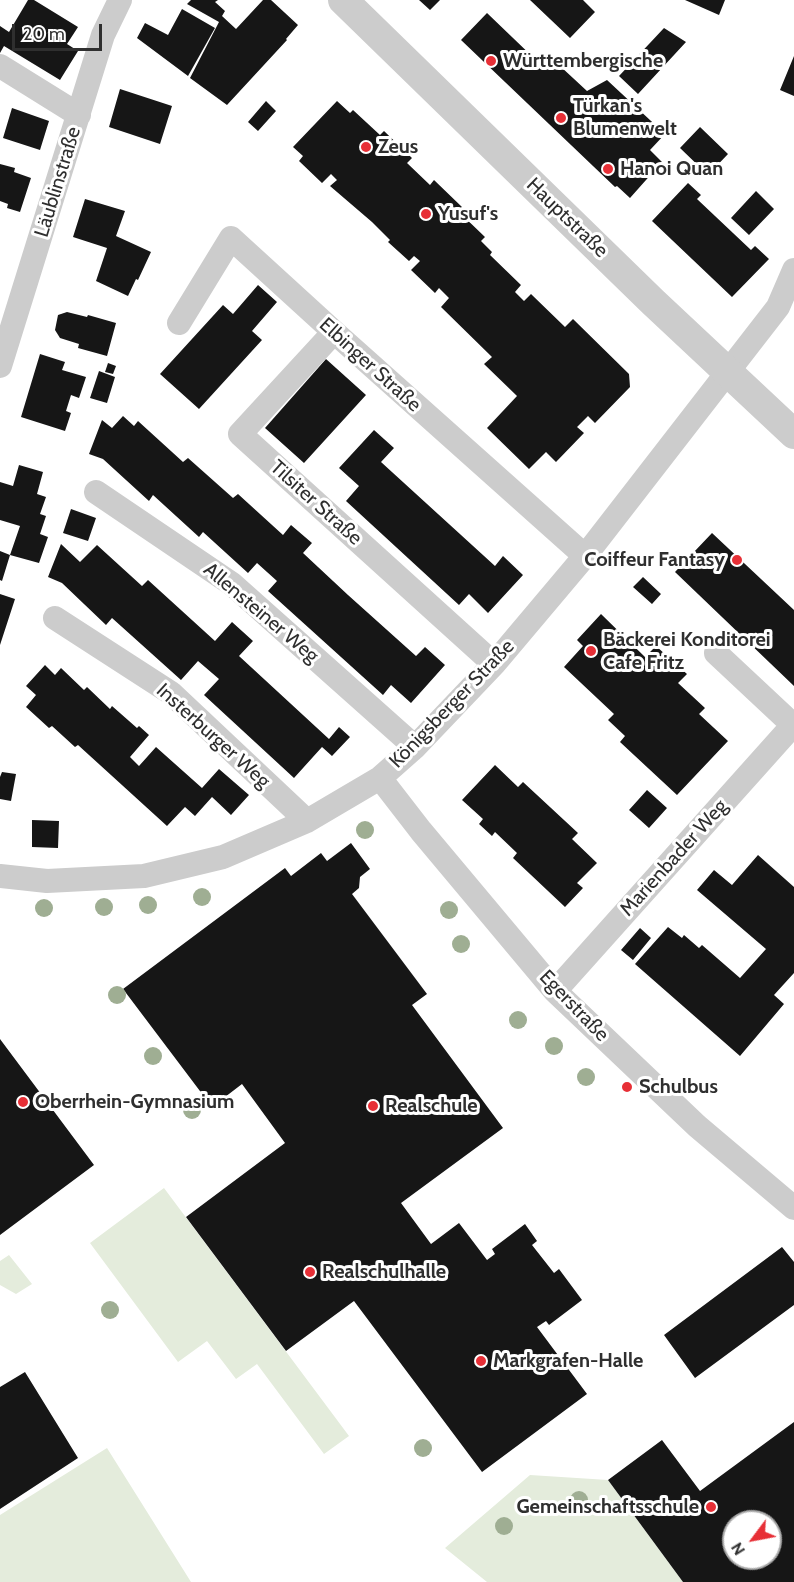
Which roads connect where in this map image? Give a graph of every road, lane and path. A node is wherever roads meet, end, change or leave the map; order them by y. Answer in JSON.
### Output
{"nodes":[{"id":1,"x":120,"y":0,"type":"edge"},
{"id":2,"x":343,"y":0,"type":"edge"},
{"id":3,"x":0,"y":66,"type":"edge"},
{"id":4,"x":79,"y":115,"type":"junction"},
{"id":5,"x":794,"y":270,"type":"edge"},
{"id":6,"x":179,"y":323,"type":"dead end"},
{"id":7,"x":334,"y":332,"type":"junction"},
{"id":8,"x":0,"y":366,"type":"edge"},
{"id":9,"x":729,"y":372,"type":"junction"},
{"id":10,"x":794,"y":434,"type":"edge"},
{"id":11,"x":96,"y":492,"type":"dead end"},
{"id":12,"x":585,"y":556,"type":"junction"},
{"id":13,"x":55,"y":618,"type":"dead end"},
{"id":14,"x":716,"y":653,"type":"dead end"},
{"id":15,"x":494,"y":664,"type":"junction"},
{"id":16,"x":793,"y":725,"type":"edge"},
{"id":17,"x":416,"y":747,"type":"junction"},
{"id":18,"x":380,"y":778,"type":"junction"},
{"id":19,"x":306,"y":821,"type":"junction"},
{"id":20,"x":0,"y":876,"type":"edge"},
{"id":21,"x":555,"y":991,"type":"junction"},
{"id":22,"x":794,"y":1208,"type":"edge"}],
"edges":[{"from":1,"to":4,"type":"street","name":"Läublinstraße"},
{"from":2,"to":9,"type":"street","name":"Hauptstraße"},
{"from":3,"to":4,"type":"street"},
{"from":4,"to":8,"type":"street","name":"Läublinstraße"},
{"from":5,"to":9,"type":"street","name":"Königsberger Straße"},
{"from":6,"to":7,"type":"street","name":"Elbinger Straße"},
{"from":7,"to":12,"type":"street","name":"Elbinger Straße"},
{"from":7,"to":15,"type":"street","name":"Tilsiter Straße"},
{"from":9,"to":10,"type":"street","name":"Hauptstraße"},
{"from":9,"to":12,"type":"street","name":"Königsberger Straße"},
{"from":11,"to":17,"type":"street","name":"Allensteiner Weg"},
{"from":12,"to":15,"type":"street","name":"Königsberger Straße"},
{"from":13,"to":19,"type":"street","name":"Insterburger Weg"},
{"from":14,"to":16,"type":"street","name":"Marienbader Weg"},
{"from":15,"to":17,"type":"street","name":"Königsberger Straße"},
{"from":16,"to":21,"type":"street","name":"Marienbader Weg"},
{"from":17,"to":18,"type":"street","name":"Königsberger Straße"},
{"from":18,"to":19,"type":"street","name":"Königsberger Straße"},
{"from":18,"to":21,"type":"street","name":"Egerstraße"},
{"from":19,"to":20,"type":"street","name":"Königsberger Straße"},
{"from":21,"to":22,"type":"street","name":"Egerstraße"}]}
